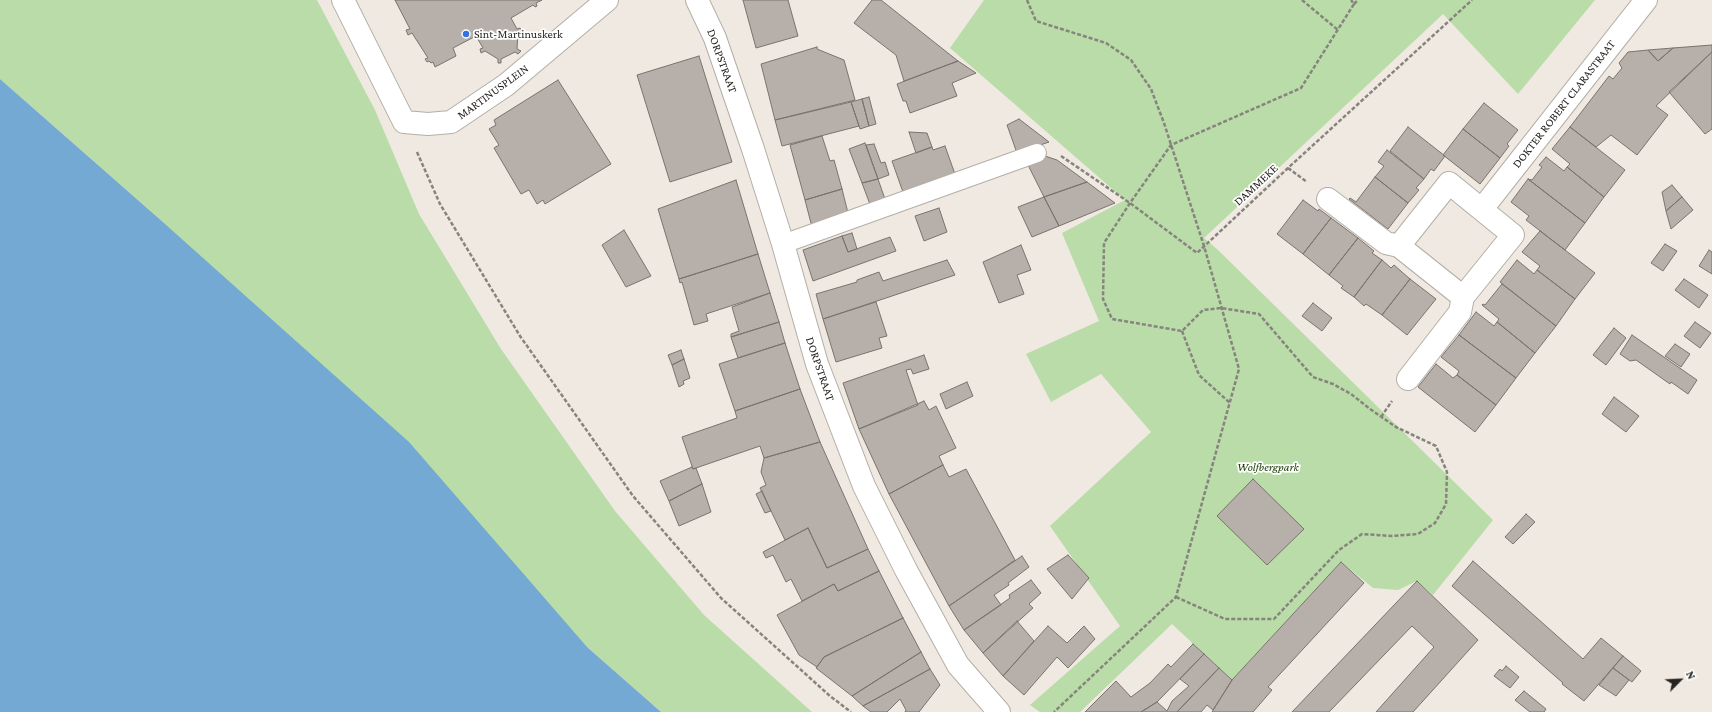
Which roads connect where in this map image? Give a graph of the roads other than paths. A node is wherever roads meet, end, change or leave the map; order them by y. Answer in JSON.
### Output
{"nodes":[{"id":1,"x":343,"y":0,"type":"edge"},
{"id":2,"x":607,"y":0,"type":"edge"},
{"id":3,"x":697,"y":0,"type":"edge"},
{"id":4,"x":1646,"y":0,"type":"edge"},
{"id":5,"x":1037,"y":153,"type":"road end"},
{"id":6,"x":1328,"y":199,"type":"dead end"},
{"id":7,"x":1482,"y":209,"type":"junction"},
{"id":8,"x":783,"y":244,"type":"junction"},
{"id":9,"x":1399,"y":246,"type":"junction"},
{"id":10,"x":1463,"y":297,"type":"junction"},
{"id":11,"x":1408,"y":379,"type":"dead end"},
{"id":12,"x":999,"y":712,"type":"edge"}],
"edges":[{"from":1,"to":2,"type":"street","name":"MARTINUSPLEIN"},
{"from":3,"to":8,"type":"street","name":"DORPSTRAAT"},
{"from":4,"to":7,"type":"street","name":"DOKTER ROBERT CLARASTRAAT"},
{"from":5,"to":8,"type":"lane"},
{"from":6,"to":9,"type":"street"},
{"from":7,"to":9,"type":"street"},
{"from":7,"to":10,"type":"street"},
{"from":8,"to":12,"type":"street","name":"DORPSTRAAT"},
{"from":9,"to":10,"type":"street"},
{"from":10,"to":11,"type":"street"}]}
